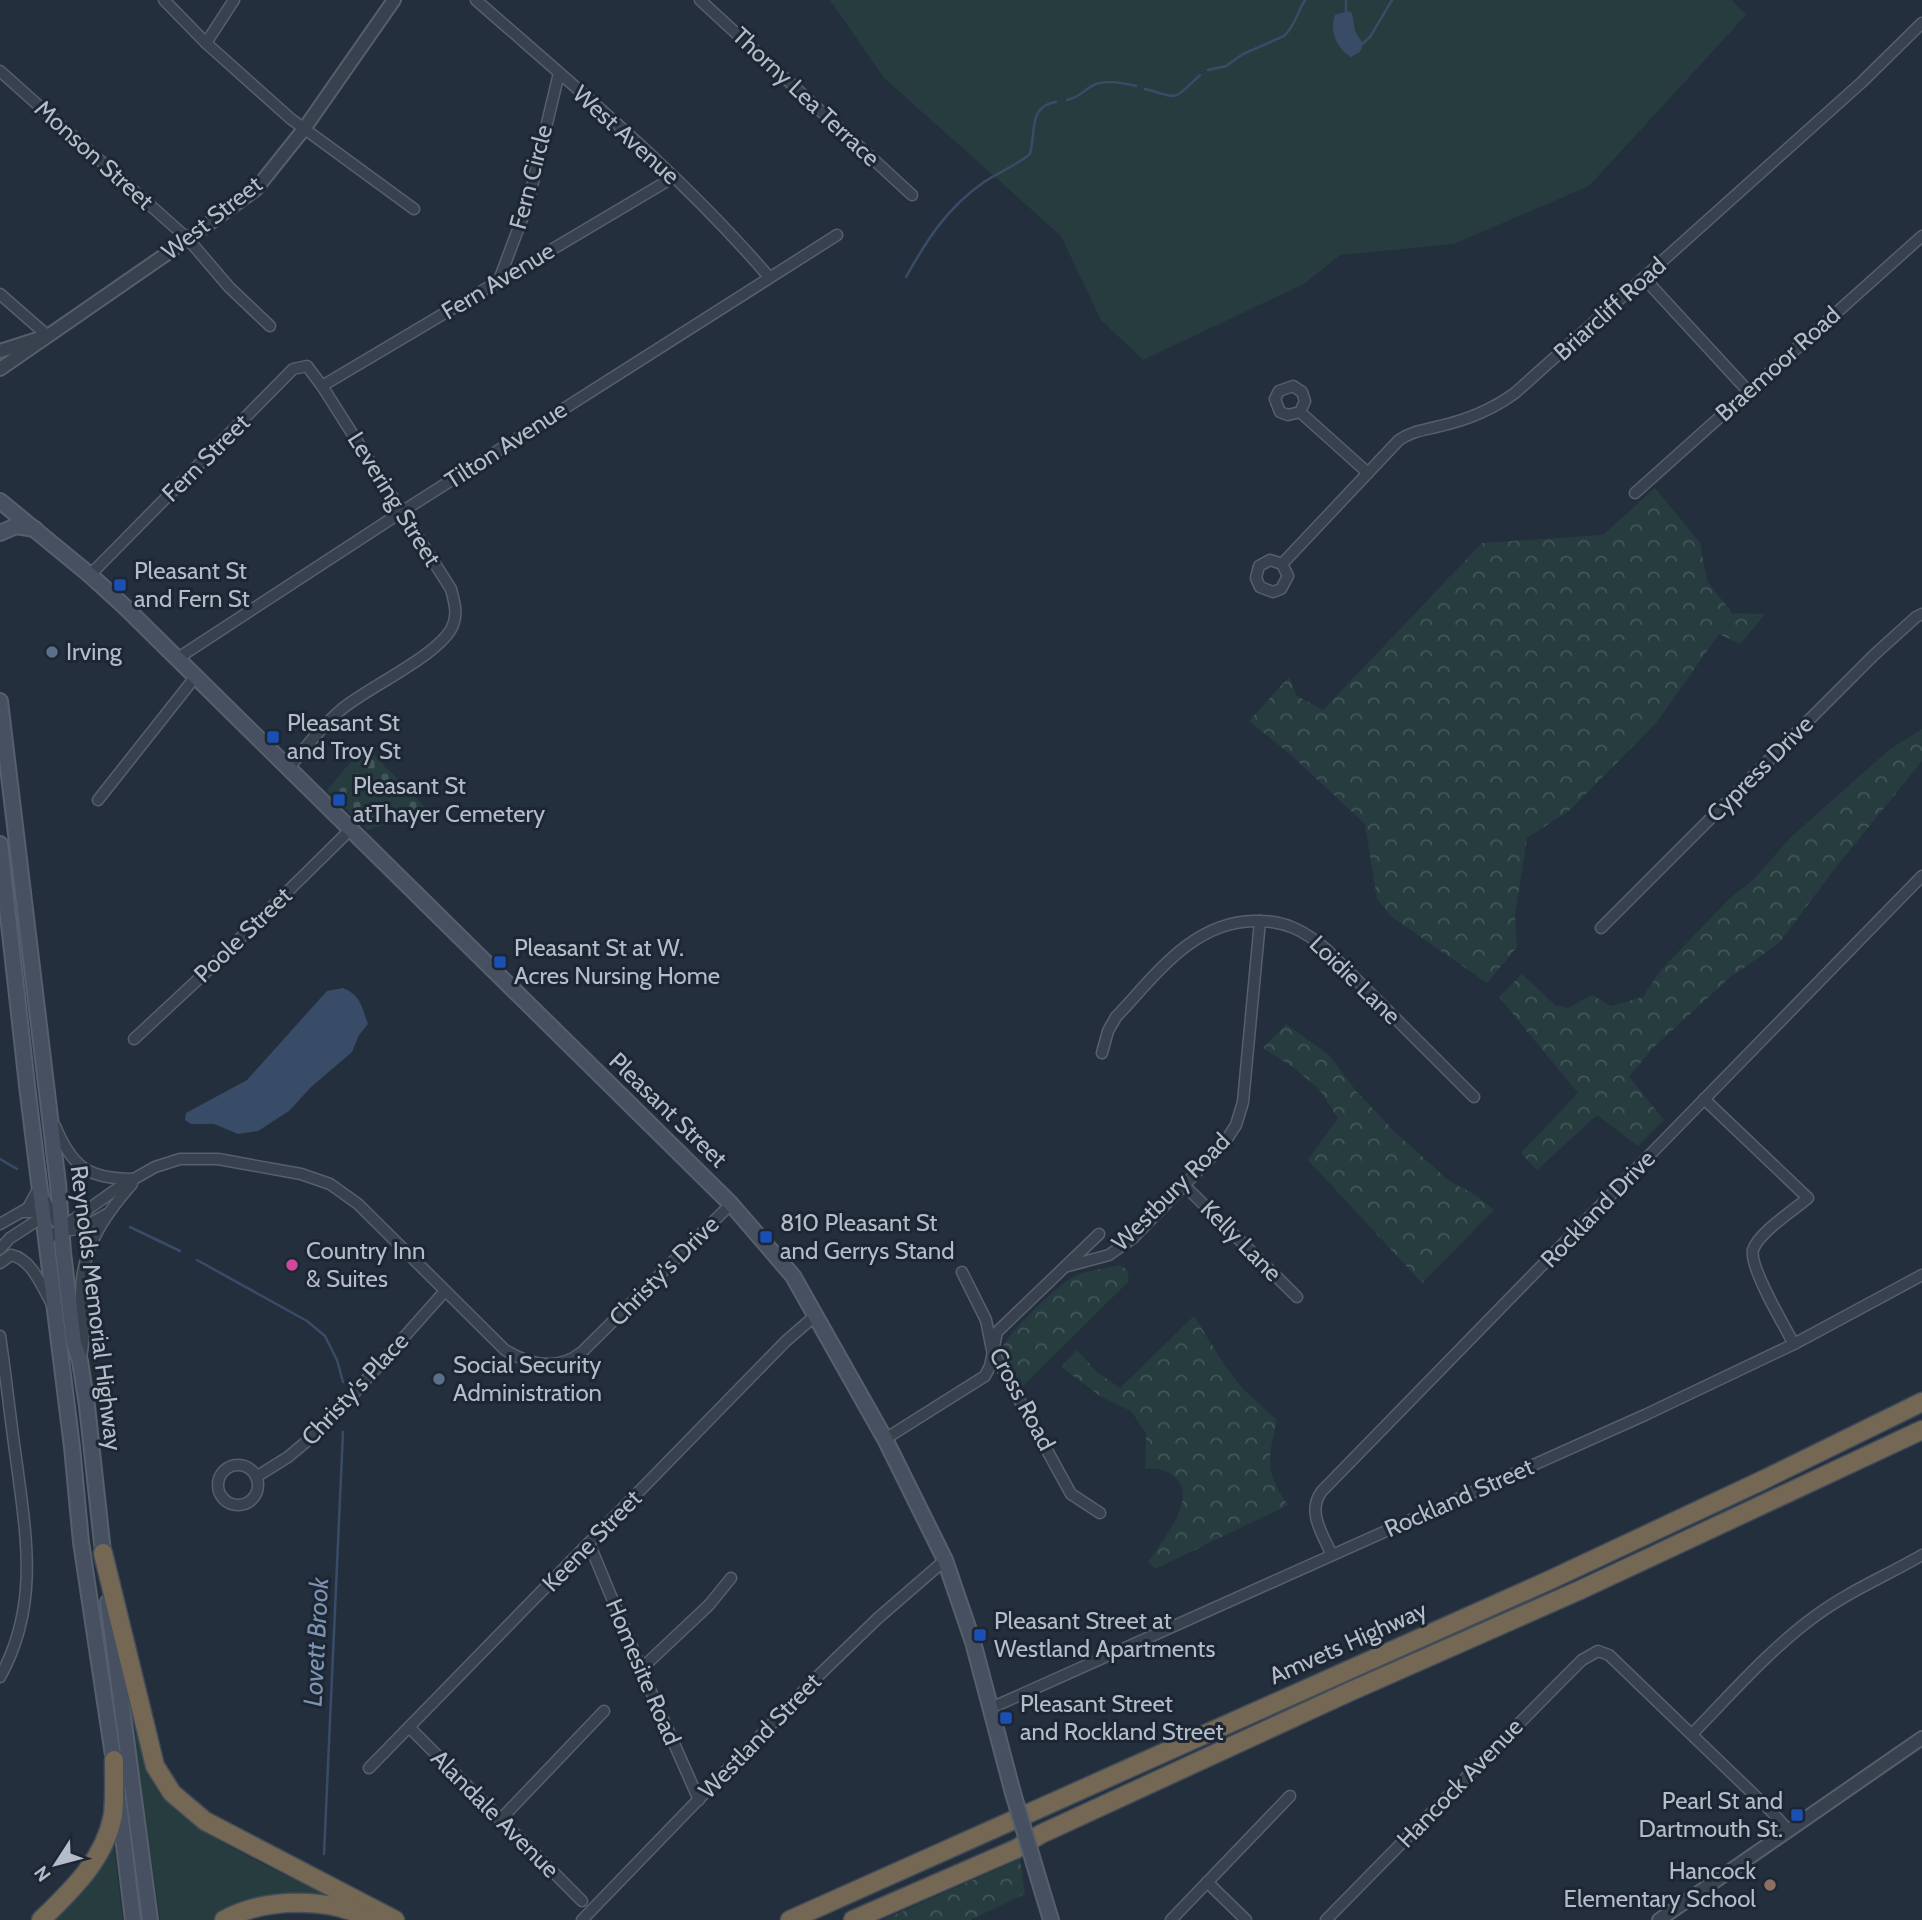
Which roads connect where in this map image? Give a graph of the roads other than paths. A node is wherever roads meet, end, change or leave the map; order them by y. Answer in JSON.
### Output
{"nodes":[{"id":1,"x":164,"y":0,"type":"edge"},
{"id":2,"x":234,"y":0,"type":"edge"},
{"id":3,"x":394,"y":0,"type":"edge"},
{"id":4,"x":476,"y":0,"type":"edge"},
{"id":5,"x":700,"y":0,"type":"edge"},
{"id":6,"x":1922,"y":23,"type":"edge"},
{"id":7,"x":206,"y":43,"type":"junction"},
{"id":8,"x":0,"y":71,"type":"edge"},
{"id":9,"x":558,"y":73,"type":"junction"},
{"id":10,"x":304,"y":130,"type":"junction"},
{"id":11,"x":674,"y":177,"type":"junction"},
{"id":12,"x":912,"y":195,"type":"dead end"},
{"id":13,"x":414,"y":209,"type":"dead end"},
{"id":14,"x":837,"y":235,"type":"dead end"},
{"id":15,"x":1922,"y":236,"type":"edge"},
{"id":16,"x":188,"y":239,"type":"junction"},
{"id":17,"x":769,"y":277,"type":"junction"},
{"id":18,"x":1644,"y":278,"type":"junction"},
{"id":19,"x":499,"y":280,"type":"junction"},
{"id":20,"x":0,"y":294,"type":"edge"},
{"id":21,"x":270,"y":326,"type":"dead end"},
{"id":22,"x":48,"y":336,"type":"junction"},
{"id":23,"x":0,"y":351,"type":"edge"},
{"id":24,"x":0,"y":369,"type":"edge"},
{"id":25,"x":322,"y":386,"type":"junction"},
{"id":26,"x":1748,"y":391,"type":"junction"},
{"id":27,"x":1300,"y":412,"type":"dead end"},
{"id":28,"x":1368,"y":473,"type":"junction"},
{"id":29,"x":1635,"y":494,"type":"dead end"},
{"id":30,"x":0,"y":501,"type":"edge"},
{"id":31,"x":403,"y":511,"type":"junction"},
{"id":32,"x":36,"y":529,"type":"junction"},
{"id":33,"x":0,"y":533,"type":"edge"},
{"id":34,"x":1282,"y":564,"type":"dead end"},
{"id":35,"x":90,"y":575,"type":"junction"},
{"id":36,"x":1922,"y":614,"type":"edge"},
{"id":37,"x":178,"y":658,"type":"junction"},
{"id":38,"x":196,"y":676,"type":"junction"},
{"id":39,"x":0,"y":704,"type":"edge"},
{"id":40,"x":288,"y":769,"type":"junction"},
{"id":41,"x":98,"y":800,"type":"dead end"},
{"id":42,"x":351,"y":829,"type":"junction"},
{"id":43,"x":0,"y":844,"type":"edge"},
{"id":44,"x":1922,"y":876,"type":"edge"},
{"id":45,"x":1259,"y":921,"type":"junction"},
{"id":46,"x":1601,"y":928,"type":"dead end"},
{"id":47,"x":134,"y":1039,"type":"dead end"},
{"id":48,"x":1102,"y":1053,"type":"dead end"},
{"id":49,"x":1475,"y":1097,"type":"dead end"},
{"id":50,"x":1704,"y":1100,"type":"junction"},
{"id":51,"x":49,"y":1112,"type":"junction"},
{"id":52,"x":137,"y":1178,"type":"junction"},
{"id":53,"x":39,"y":1186,"type":"junction"},
{"id":54,"x":1185,"y":1186,"type":"junction"},
{"id":55,"x":732,"y":1204,"type":"junction"},
{"id":56,"x":50,"y":1209,"type":"junction"},
{"id":57,"x":22,"y":1212,"type":"junction"},
{"id":58,"x":107,"y":1213,"type":"junction"},
{"id":59,"x":0,"y":1224,"type":"edge"},
{"id":60,"x":1099,"y":1234,"type":"dead end"},
{"id":61,"x":53,"y":1236,"type":"junction"},
{"id":62,"x":0,"y":1249,"type":"edge"},
{"id":63,"x":0,"y":1263,"type":"edge"},
{"id":64,"x":1068,"y":1266,"type":"junction"},
{"id":65,"x":962,"y":1272,"type":"dead end"},
{"id":66,"x":1922,"y":1275,"type":"edge"},
{"id":67,"x":445,"y":1291,"type":"junction"},
{"id":68,"x":1297,"y":1297,"type":"dead end"},
{"id":69,"x":53,"y":1306,"type":"junction"},
{"id":70,"x":817,"y":1315,"type":"junction"},
{"id":71,"x":0,"y":1335,"type":"edge"},
{"id":72,"x":1794,"y":1345,"type":"junction"},
{"id":73,"x":992,"y":1350,"type":"junction"},
{"id":74,"x":80,"y":1361,"type":"junction"},
{"id":75,"x":4,"y":1390,"type":"edge"},
{"id":76,"x":4,"y":1401,"type":"edge"},
{"id":77,"x":1922,"y":1402,"type":"edge"},
{"id":78,"x":1922,"y":1430,"type":"edge"},
{"id":79,"x":886,"y":1439,"type":"junction"},
{"id":80,"x":256,"y":1477,"type":"junction"},
{"id":81,"x":1100,"y":1513,"type":"dead end"},
{"id":82,"x":589,"y":1543,"type":"junction"},
{"id":83,"x":103,"y":1553,"type":"junction"},
{"id":84,"x":1332,"y":1555,"type":"junction"},
{"id":85,"x":1922,"y":1555,"type":"edge"},
{"id":86,"x":945,"y":1560,"type":"junction"},
{"id":87,"x":731,"y":1578,"type":"dead end"},
{"id":88,"x":641,"y":1669,"type":"junction"},
{"id":89,"x":0,"y":1677,"type":"edge"},
{"id":90,"x":991,"y":1708,"type":"junction"},
{"id":91,"x":604,"y":1711,"type":"dead end"},
{"id":92,"x":409,"y":1727,"type":"junction"},
{"id":93,"x":1692,"y":1734,"type":"junction"},
{"id":94,"x":1922,"y":1738,"type":"edge"},
{"id":95,"x":114,"y":1760,"type":"junction"},
{"id":96,"x":369,"y":1768,"type":"dead end"},
{"id":97,"x":1290,"y":1796,"type":"dead end"},
{"id":98,"x":699,"y":1800,"type":"junction"},
{"id":99,"x":500,"y":1820,"type":"junction"},
{"id":100,"x":1788,"y":1830,"type":"junction"},
{"id":101,"x":1207,"y":1882,"type":"junction"},
{"id":102,"x":582,"y":1901,"type":"dead end"},
{"id":103,"x":41,"y":1920,"type":"edge"},
{"id":104,"x":133,"y":1920,"type":"edge"},
{"id":105,"x":150,"y":1920,"type":"edge"},
{"id":106,"x":224,"y":1920,"type":"edge"},
{"id":107,"x":372,"y":1920,"type":"edge"},
{"id":108,"x":395,"y":1920,"type":"edge"},
{"id":109,"x":582,"y":1920,"type":"edge"},
{"id":110,"x":790,"y":1920,"type":"edge"},
{"id":111,"x":853,"y":1920,"type":"edge"},
{"id":112,"x":1051,"y":1920,"type":"edge"},
{"id":113,"x":1171,"y":1920,"type":"edge"},
{"id":114,"x":1246,"y":1920,"type":"edge"},
{"id":115,"x":1326,"y":1920,"type":"edge"},
{"id":116,"x":1659,"y":1920,"type":"edge"}],
"edges":[{"from":1,"to":7,"type":"street"},
{"from":2,"to":7,"type":"street"},
{"from":3,"to":10,"type":"street","name":"West Street"},
{"from":4,"to":9,"type":"street","name":"West Avenue"},
{"from":5,"to":12,"type":"street","name":"Thorny Lea Terrace"},
{"from":6,"to":18,"type":"street","name":"Briarcliff Road"},
{"from":7,"to":10,"type":"street"},
{"from":8,"to":16,"type":"street","name":"Monson Street"},
{"from":9,"to":11,"type":"street","name":"West Avenue"},
{"from":9,"to":19,"type":"street","name":"Fern Circle"},
{"from":10,"to":13,"type":"street"},
{"from":10,"to":16,"type":"street","name":"West Street"},
{"from":11,"to":17,"type":"street","name":"West Avenue"},
{"from":11,"to":19,"type":"street","name":"Fern Avenue"},
{"from":14,"to":17,"type":"street","name":"Tilton Avenue"},
{"from":15,"to":26,"type":"street","name":"Braemoor Road"},
{"from":16,"to":21,"type":"street","name":"Monson Street"},
{"from":16,"to":22,"type":"street","name":"West Street"},
{"from":17,"to":31,"type":"street","name":"Tilton Avenue"},
{"from":18,"to":26,"type":"street"},
{"from":18,"to":28,"type":"street","name":"Briarcliff Road"},
{"from":19,"to":25,"type":"street","name":"Fern Avenue"},
{"from":20,"to":22,"type":"street"},
{"from":22,"to":23,"type":"street","name":"West Street"},
{"from":22,"to":24,"type":"street","name":"West Street"},
{"from":25,"to":31,"type":"street","name":"Levering Street"},
{"from":25,"to":35,"type":"street","name":"Fern Street"},
{"from":26,"to":29,"type":"street","name":"Braemoor Road"},
{"from":27,"to":28,"type":"street"},
{"from":28,"to":34,"type":"street","name":"Briarcliff Road"},
{"from":30,"to":32,"type":"main road","name":"Pleasant Street"},
{"from":31,"to":37,"type":"street","name":"Tilton Avenue"},
{"from":31,"to":40,"type":"street","name":"Levering Street"},
{"from":32,"to":33,"type":"main road"},
{"from":32,"to":35,"type":"main road","name":"Pleasant Street"},
{"from":35,"to":37,"type":"main road","name":"Pleasant Street"},
{"from":36,"to":46,"type":"street","name":"Cypress Drive"},
{"from":37,"to":38,"type":"main road","name":"Pleasant Street"},
{"from":38,"to":40,"type":"main road","name":"Pleasant Street"},
{"from":38,"to":41,"type":"street"},
{"from":39,"to":51,"type":"main road","name":"Reynolds Memorial Highway"},
{"from":40,"to":42,"type":"main road","name":"Pleasant Street"},
{"from":42,"to":47,"type":"street","name":"Poole Street"},
{"from":42,"to":55,"type":"main road","name":"Pleasant Street"},
{"from":43,"to":53,"type":"main road","name":"Reynolds Memorial Highway"},
{"from":44,"to":50,"type":"street","name":"Rockland Drive"},
{"from":45,"to":48,"type":"street","name":"Loidie Lane"},
{"from":45,"to":49,"type":"street","name":"Loidie Lane"},
{"from":45,"to":54,"type":"street","name":"Westbury Road"},
{"from":50,"to":72,"type":"street"},
{"from":50,"to":84,"type":"street","name":"Rockland Drive"},
{"from":51,"to":52,"type":"street","name":"Christy's Drive"},
{"from":51,"to":56,"type":"main road","name":"Reynolds Memorial Highway"},
{"from":52,"to":58,"type":"street","name":"Christy's Drive"},
{"from":52,"to":61,"type":"street","name":"Christy's Drive"},
{"from":52,"to":67,"type":"street","name":"Christy's Drive"},
{"from":53,"to":56,"type":"main road","name":"Reynolds Memorial Highway"},
{"from":53,"to":57,"type":"street"},
{"from":54,"to":64,"type":"street","name":"Westbury Road"},
{"from":54,"to":68,"type":"street","name":"Kelly Lane"},
{"from":55,"to":67,"type":"street","name":"Christy's Drive"},
{"from":55,"to":70,"type":"main road","name":"Pleasant Street"},
{"from":56,"to":57,"type":"street"},
{"from":56,"to":61,"type":"main road","name":"Reynolds Memorial Highway"},
{"from":56,"to":61,"type":"main road","name":"Reynolds Memorial Highway"},
{"from":56,"to":62,"type":"street"},
{"from":57,"to":59,"type":"street"},
{"from":58,"to":61,"type":"street","name":"Christy's Drive"},
{"from":58,"to":74,"type":"street","name":"Christy's Drive"},
{"from":60,"to":64,"type":"street"},
{"from":61,"to":69,"type":"main road","name":"Reynolds Memorial Highway"},
{"from":61,"to":74,"type":"main road","name":"Reynolds Memorial Highway"},
{"from":63,"to":69,"type":"street"},
{"from":64,"to":73,"type":"street"},
{"from":65,"to":73,"type":"street","name":"Cross Road"},
{"from":66,"to":72,"type":"street","name":"Rockland Street"},
{"from":67,"to":80,"type":"street","name":"Christy's Place"},
{"from":69,"to":95,"type":"main road","name":"Reynolds Memorial Highway"},
{"from":70,"to":79,"type":"main road","name":"Pleasant Street"},
{"from":70,"to":82,"type":"street","name":"Keene Street"},
{"from":71,"to":75,"type":"street"},
{"from":72,"to":84,"type":"street","name":"Rockland Street"},
{"from":73,"to":79,"type":"street"},
{"from":73,"to":81,"type":"street","name":"Cross Road"},
{"from":74,"to":83,"type":"main road","name":"Reynolds Memorial Highway"},
{"from":75,"to":76,"type":"street"},
{"from":76,"to":89,"type":"street"},
{"from":77,"to":110,"type":"highway","name":"Amvets Highway"},
{"from":78,"to":111,"type":"highway","name":"Amvets Highway"},
{"from":79,"to":86,"type":"main road","name":"Pleasant Street"},
{"from":80,"to":80,"type":"street","name":"Christy's Place"},
{"from":82,"to":88,"type":"street","name":"Homesite Road"},
{"from":82,"to":92,"type":"street","name":"Keene Street"},
{"from":83,"to":105,"type":"main road","name":"Reynolds Memorial Highway"},
{"from":83,"to":108,"type":"highway"},
{"from":84,"to":90,"type":"street","name":"Rockland Street"},
{"from":85,"to":93,"type":"street"},
{"from":86,"to":90,"type":"main road","name":"Pleasant Street"},
{"from":86,"to":98,"type":"street","name":"Westland Street"},
{"from":87,"to":88,"type":"street"},
{"from":88,"to":98,"type":"street","name":"Homesite Road"},
{"from":90,"to":112,"type":"main road","name":"Pleasant Street","bridge":true},
{"from":91,"to":99,"type":"street"},
{"from":92,"to":96,"type":"street","name":"Keene Street"},
{"from":92,"to":99,"type":"street","name":"Alandale Avenue"},
{"from":93,"to":100,"type":"street"},
{"from":93,"to":115,"type":"street","name":"Hancock Avenue"},
{"from":94,"to":100,"type":"street"},
{"from":95,"to":103,"type":"highway"},
{"from":95,"to":104,"type":"main road","name":"Reynolds Memorial Highway"},
{"from":97,"to":101,"type":"street"},
{"from":98,"to":109,"type":"street","name":"Westland Street"},
{"from":99,"to":102,"type":"street","name":"Alandale Avenue"},
{"from":100,"to":116,"type":"street"},
{"from":101,"to":113,"type":"street"},
{"from":101,"to":114,"type":"street"},
{"from":106,"to":107,"type":"highway"}]}
